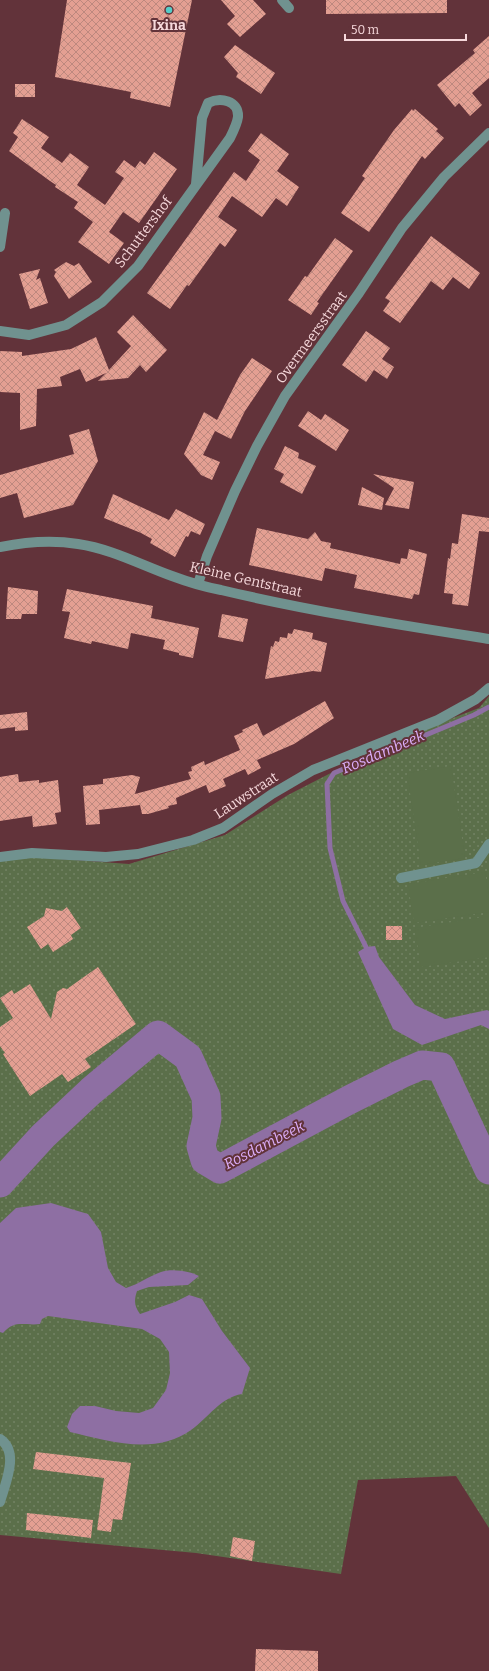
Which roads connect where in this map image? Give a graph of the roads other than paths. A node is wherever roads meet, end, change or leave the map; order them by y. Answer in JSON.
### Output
{"nodes":[{"id":1,"x":282,"y":0,"type":"edge"},
{"id":2,"x":289,"y":8,"type":"dead end"},
{"id":3,"x":489,"y":134,"type":"edge"},
{"id":4,"x":196,"y":184,"type":"junction"},
{"id":5,"x":5,"y":213,"type":"dead end"},
{"id":6,"x":0,"y":247,"type":"edge"},
{"id":7,"x":0,"y":331,"type":"edge"},
{"id":8,"x":0,"y":547,"type":"edge"},
{"id":9,"x":198,"y":584,"type":"junction"},
{"id":10,"x":489,"y":639,"type":"edge"},
{"id":11,"x":489,"y":688,"type":"edge"},
{"id":12,"x":489,"y":844,"type":"edge"},
{"id":13,"x":0,"y":857,"type":"edge"},
{"id":14,"x":401,"y":878,"type":"dead end"},
{"id":15,"x":0,"y":1439,"type":"edge"},
{"id":16,"x":0,"y":1502,"type":"edge"}],
"edges":[{"from":1,"to":2,"type":"street"},
{"from":3,"to":9,"type":"street","name":"Overmeersstraat"},
{"from":4,"to":4,"type":"street","name":"Schuttershof"},
{"from":4,"to":7,"type":"street","name":"Schuttershof"},
{"from":5,"to":6,"type":"street"},
{"from":8,"to":9,"type":"street","name":"Kleine Gentstraat"},
{"from":9,"to":10,"type":"street","name":"Kleine Gentstraat"},
{"from":11,"to":13,"type":"street","name":"Lauwstraat"},
{"from":12,"to":14,"type":"street"},
{"from":15,"to":16,"type":"street"}]}
